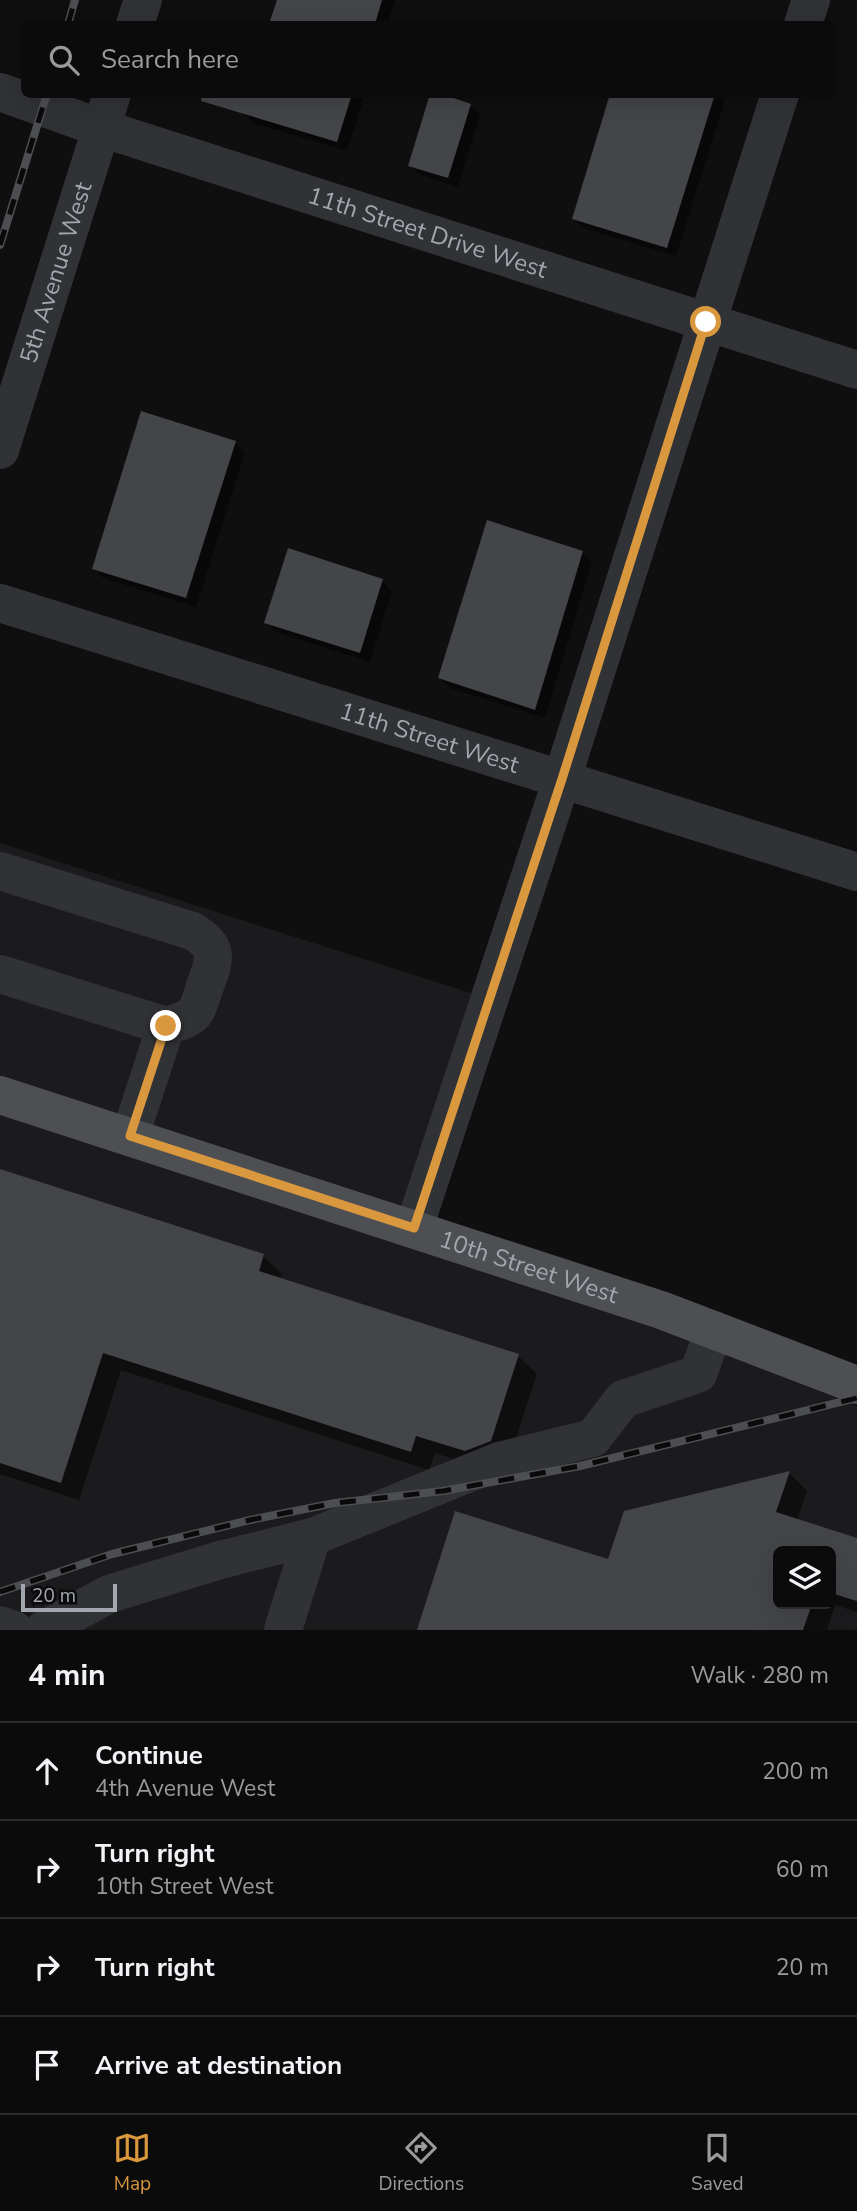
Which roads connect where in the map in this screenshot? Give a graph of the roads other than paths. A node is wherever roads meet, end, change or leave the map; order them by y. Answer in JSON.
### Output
{"nodes":[{"id":1,"x":143,"y":0,"type":"edge"},
{"id":2,"x":811,"y":0,"type":"edge"},
{"id":3,"x":136,"y":21,"type":"edge"},
{"id":4,"x":804,"y":21,"type":"edge"},
{"id":5,"x":0,"y":92,"type":"edge"},
{"id":6,"x":21,"y":96,"type":"edge"},
{"id":7,"x":34,"y":98,"type":"edge"},
{"id":8,"x":779,"y":98,"type":"edge"},
{"id":9,"x":107,"y":111,"type":"edge"},
{"id":10,"x":706,"y":322,"type":"junction"},
{"id":11,"x":857,"y":370,"type":"edge"},
{"id":12,"x":0,"y":450,"type":"edge"},
{"id":13,"x":0,"y":603,"type":"edge"},
{"id":14,"x":562,"y":779,"type":"junction"},
{"id":15,"x":0,"y":872,"type":"edge"},
{"id":16,"x":857,"y":872,"type":"edge"},
{"id":17,"x":0,"y":974,"type":"edge"},
{"id":18,"x":166,"y":1026,"type":"junction"},
{"id":19,"x":0,"y":1095,"type":"edge"},
{"id":20,"x":130,"y":1136,"type":"junction"},
{"id":21,"x":414,"y":1228,"type":"junction"},
{"id":22,"x":714,"y":1330,"type":"junction"},
{"id":23,"x":857,"y":1385,"type":"edge"},
{"id":24,"x":312,"y":1537,"type":"junction"},
{"id":25,"x":0,"y":1625,"type":"edge"},
{"id":26,"x":15,"y":1630,"type":"edge"},
{"id":27,"x":43,"y":1630,"type":"edge"},
{"id":28,"x":282,"y":1630,"type":"edge"}],
"edges":[{"from":1,"to":3,"type":"street"},
{"from":2,"to":4,"type":"street"},
{"from":5,"to":6,"type":"street","name":"11th Street Drive West"},
{"from":7,"to":9,"type":"street","name":"11th Street Drive West"},
{"from":8,"to":10,"type":"street"},
{"from":9,"to":10,"type":"street","name":"11th Street Drive West"},
{"from":9,"to":12,"type":"street","name":"5th Avenue West"},
{"from":10,"to":11,"type":"street","name":"11th Street Drive West"},
{"from":10,"to":14,"type":"street"},
{"from":13,"to":14,"type":"street","name":"11th Street West"},
{"from":14,"to":16,"type":"street","name":"11th Street West"},
{"from":14,"to":21,"type":"street"},
{"from":15,"to":18,"type":"street"},
{"from":17,"to":18,"type":"street"},
{"from":18,"to":20,"type":"street"},
{"from":19,"to":20,"type":"main road","name":"10th Street West"},
{"from":20,"to":21,"type":"main road","name":"10th Street West"},
{"from":21,"to":22,"type":"main road","name":"10th Street West"},
{"from":22,"to":23,"type":"main road","name":"10th Street West"},
{"from":22,"to":24,"type":"street"},
{"from":24,"to":27,"type":"street"},
{"from":24,"to":28,"type":"street"},
{"from":25,"to":26,"type":"street"}]}
